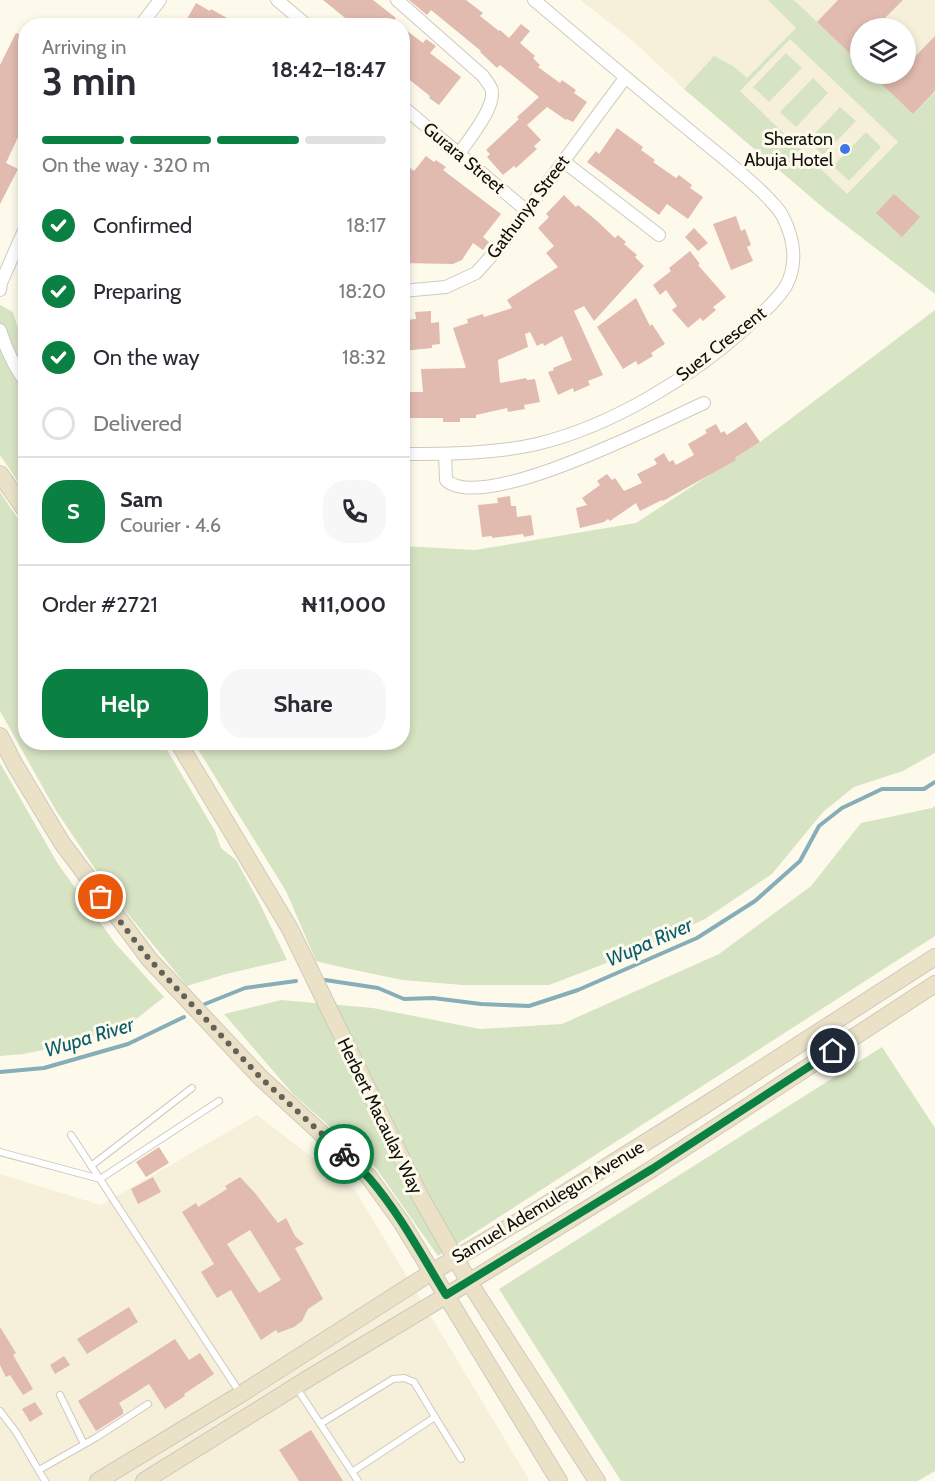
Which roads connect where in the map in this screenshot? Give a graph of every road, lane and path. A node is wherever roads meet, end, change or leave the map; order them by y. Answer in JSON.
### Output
{"nodes":[{"id":1,"x":160,"y":0,"type":"edge"},
{"id":2,"x":277,"y":0,"type":"edge"},
{"id":3,"x":397,"y":0,"type":"edge"},
{"id":4,"x":534,"y":0,"type":"edge"},
{"id":5,"x":146,"y":18,"type":"edge"},
{"id":6,"x":298,"y":18,"type":"edge"},
{"id":7,"x":624,"y":78,"type":"junction"},
{"id":8,"x":410,"y":113,"type":"edge"},
{"id":9,"x":459,"y":154,"type":"junction"},
{"id":10,"x":563,"y":161,"type":"junction"},
{"id":11,"x":527,"y":211,"type":"junction"},
{"id":12,"x":659,"y":235,"type":"dead end"},
{"id":13,"x":18,"y":244,"type":"edge"},
{"id":14,"x":0,"y":290,"type":"edge"},
{"id":15,"x":410,"y":290,"type":"edge"},
{"id":16,"x":0,"y":330,"type":"edge"},
{"id":17,"x":18,"y":371,"type":"edge"},
{"id":18,"x":704,"y":404,"type":"dead end"},
{"id":19,"x":410,"y":454,"type":"edge"},
{"id":20,"x":445,"y":454,"type":"junction"},
{"id":21,"x":2,"y":478,"type":"edge"},
{"id":22,"x":18,"y":500,"type":"edge"},
{"id":23,"x":0,"y":736,"type":"edge"},
{"id":24,"x":183,"y":750,"type":"edge"},
{"id":25,"x":935,"y":957,"type":"edge"},
{"id":26,"x":935,"y":984,"type":"edge"},
{"id":27,"x":192,"y":1088,"type":"dead end"},
{"id":28,"x":219,"y":1101,"type":"dead end"},
{"id":29,"x":71,"y":1135,"type":"dead end"},
{"id":30,"x":0,"y":1152,"type":"edge"},
{"id":31,"x":91,"y":1166,"type":"junction"},
{"id":32,"x":100,"y":1179,"type":"junction"},
{"id":33,"x":456,"y":1259,"type":"junction"},
{"id":34,"x":432,"y":1272,"type":"junction"},
{"id":35,"x":469,"y":1282,"type":"junction"},
{"id":36,"x":446,"y":1295,"type":"junction"},
{"id":37,"x":295,"y":1387,"type":"junction"},
{"id":38,"x":241,"y":1394,"type":"junction"},
{"id":39,"x":60,"y":1395,"type":"dead end"},
{"id":40,"x":148,"y":1404,"type":"dead end"},
{"id":41,"x":0,"y":1411,"type":"edge"},
{"id":42,"x":435,"y":1417,"type":"junction"},
{"id":43,"x":320,"y":1424,"type":"junction"},
{"id":44,"x":84,"y":1444,"type":"junction"},
{"id":45,"x":461,"y":1459,"type":"dead end"},
{"id":46,"x":39,"y":1470,"type":"junction"},
{"id":47,"x":352,"y":1472,"type":"junction"},
{"id":48,"x":45,"y":1481,"type":"edge"},
{"id":49,"x":98,"y":1481,"type":"edge"},
{"id":50,"x":144,"y":1481,"type":"edge"},
{"id":51,"x":358,"y":1481,"type":"edge"},
{"id":52,"x":559,"y":1481,"type":"edge"},
{"id":53,"x":597,"y":1481,"type":"edge"}],
"edges":[{"from":1,"to":5,"type":"street"},
{"from":2,"to":6,"type":"street"},
{"from":3,"to":9,"type":"street"},
{"from":4,"to":7,"type":"street","name":"Suez Crescent"},
{"from":7,"to":10,"type":"street","name":"Gathunya Street"},
{"from":7,"to":20,"type":"street","name":"Suez Crescent"},
{"from":8,"to":9,"type":"street","name":"Gurara Street"},
{"from":9,"to":11,"type":"street","name":"Gurara Street"},
{"from":10,"to":11,"type":"street","name":"Gathunya Street"},
{"from":10,"to":12,"type":"street"},
{"from":11,"to":15,"type":"street","name":"Gathunya Street"},
{"from":13,"to":14,"type":"street"},
{"from":16,"to":17,"type":"street"},
{"from":18,"to":20,"type":"street"},
{"from":19,"to":20,"type":"street","name":"Suez Crescent"},
{"from":21,"to":22,"type":"main road"},
{"from":23,"to":34,"type":"main road","name":"Herbert Macaulay Way"},
{"from":24,"to":33,"type":"main road","name":"Herbert Macaulay Way"},
{"from":25,"to":33,"type":"main road","name":"Samuel Ademulegun Avenue"},
{"from":26,"to":35,"type":"main road","name":"Samuel Ademulegun Avenue"},
{"from":27,"to":31,"type":"lane"},
{"from":28,"to":32,"type":"lane"},
{"from":29,"to":31,"type":"lane"},
{"from":30,"to":32,"type":"lane"},
{"from":31,"to":32,"type":"lane"},
{"from":32,"to":38,"type":"lane"},
{"from":33,"to":34,"type":"main road","name":"Samuel Ademulegun Avenue"},
{"from":33,"to":35,"type":"main road","name":"Herbert Macaulay Way"},
{"from":34,"to":36,"type":"main road","name":"Herbert Macaulay Way"},
{"from":34,"to":38,"type":"main road","name":"Samuel Ademulegun Avenue"},
{"from":35,"to":36,"type":"main road","name":"Samuel Ademulegun Avenue"},
{"from":35,"to":53,"type":"main road","name":"Herbert Macaulay Way"},
{"from":36,"to":37,"type":"main road","name":"Samuel Ademulegun Avenue"},
{"from":36,"to":52,"type":"main road","name":"Herbert Macaulay Way"},
{"from":37,"to":43,"type":"lane"},
{"from":37,"to":50,"type":"main road","name":"Samuel Ademulegun Avenue"},
{"from":38,"to":49,"type":"main road","name":"Samuel Ademulegun Avenue"},
{"from":39,"to":44,"type":"lane"},
{"from":40,"to":44,"type":"lane"},
{"from":41,"to":46,"type":"lane"},
{"from":42,"to":43,"type":"lane"},
{"from":42,"to":45,"type":"lane"},
{"from":42,"to":47,"type":"lane"},
{"from":43,"to":47,"type":"lane"},
{"from":44,"to":46,"type":"lane"},
{"from":46,"to":48,"type":"lane"},
{"from":47,"to":51,"type":"lane"}]}
